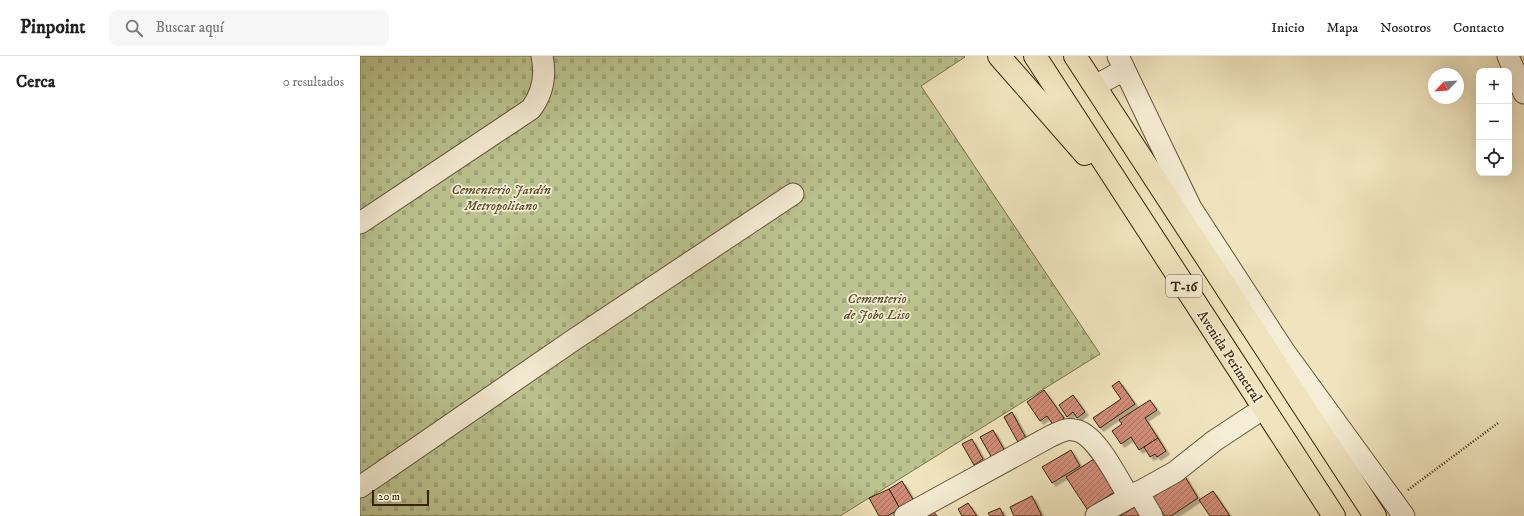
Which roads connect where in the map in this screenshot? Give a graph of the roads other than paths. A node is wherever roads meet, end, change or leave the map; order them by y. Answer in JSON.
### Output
{"nodes":[{"id":1,"x":542,"y":56,"type":"edge"},
{"id":2,"x":999,"y":56,"type":"edge"},
{"id":3,"x":1034,"y":56,"type":"edge"},
{"id":4,"x":1075,"y":56,"type":"edge"},
{"id":5,"x":1084,"y":56,"type":"edge"},
{"id":6,"x":1508,"y":56,"type":"edge"},
{"id":7,"x":1121,"y":63,"type":"edge"},
{"id":8,"x":1095,"y":86,"type":"junction"},
{"id":9,"x":1524,"y":93,"type":"edge"},
{"id":10,"x":793,"y":194,"type":"dead end"},
{"id":11,"x":1138,"y":214,"type":"junction"},
{"id":12,"x":360,"y":223,"type":"edge"},
{"id":13,"x":1264,"y":408,"type":"junction"},
{"id":14,"x":360,"y":487,"type":"edge"},
{"id":15,"x":1134,"y":495,"type":"junction"},
{"id":16,"x":1398,"y":509,"type":"edge"},
{"id":17,"x":905,"y":516,"type":"edge"},
{"id":18,"x":1096,"y":516,"type":"edge"},
{"id":19,"x":1152,"y":516,"type":"edge"},
{"id":20,"x":1334,"y":516,"type":"edge"},
{"id":21,"x":1375,"y":516,"type":"edge"}],
"edges":[{"from":1,"to":12,"type":"street"},
{"from":2,"to":11,"type":"highway"},
{"from":3,"to":11,"type":"highway","name":"Avenida Perimetral","number":"T-16"},
{"from":4,"to":8,"type":"highway"},
{"from":5,"to":8,"type":"highway"},
{"from":6,"to":9,"type":"street"},
{"from":7,"to":8,"type":"street"},
{"from":7,"to":16,"type":"street"},
{"from":8,"to":21,"type":"highway","number":"T-16"},
{"from":10,"to":14,"type":"street"},
{"from":11,"to":13,"type":"highway","name":"Avenida Perimetral","number":"T-16"},
{"from":13,"to":15,"type":"street"},
{"from":13,"to":20,"type":"highway","name":"Avenida Perimetral","number":"T-16"},
{"from":15,"to":17,"type":"street"},
{"from":15,"to":18,"type":"street"},
{"from":15,"to":19,"type":"street"}]}
